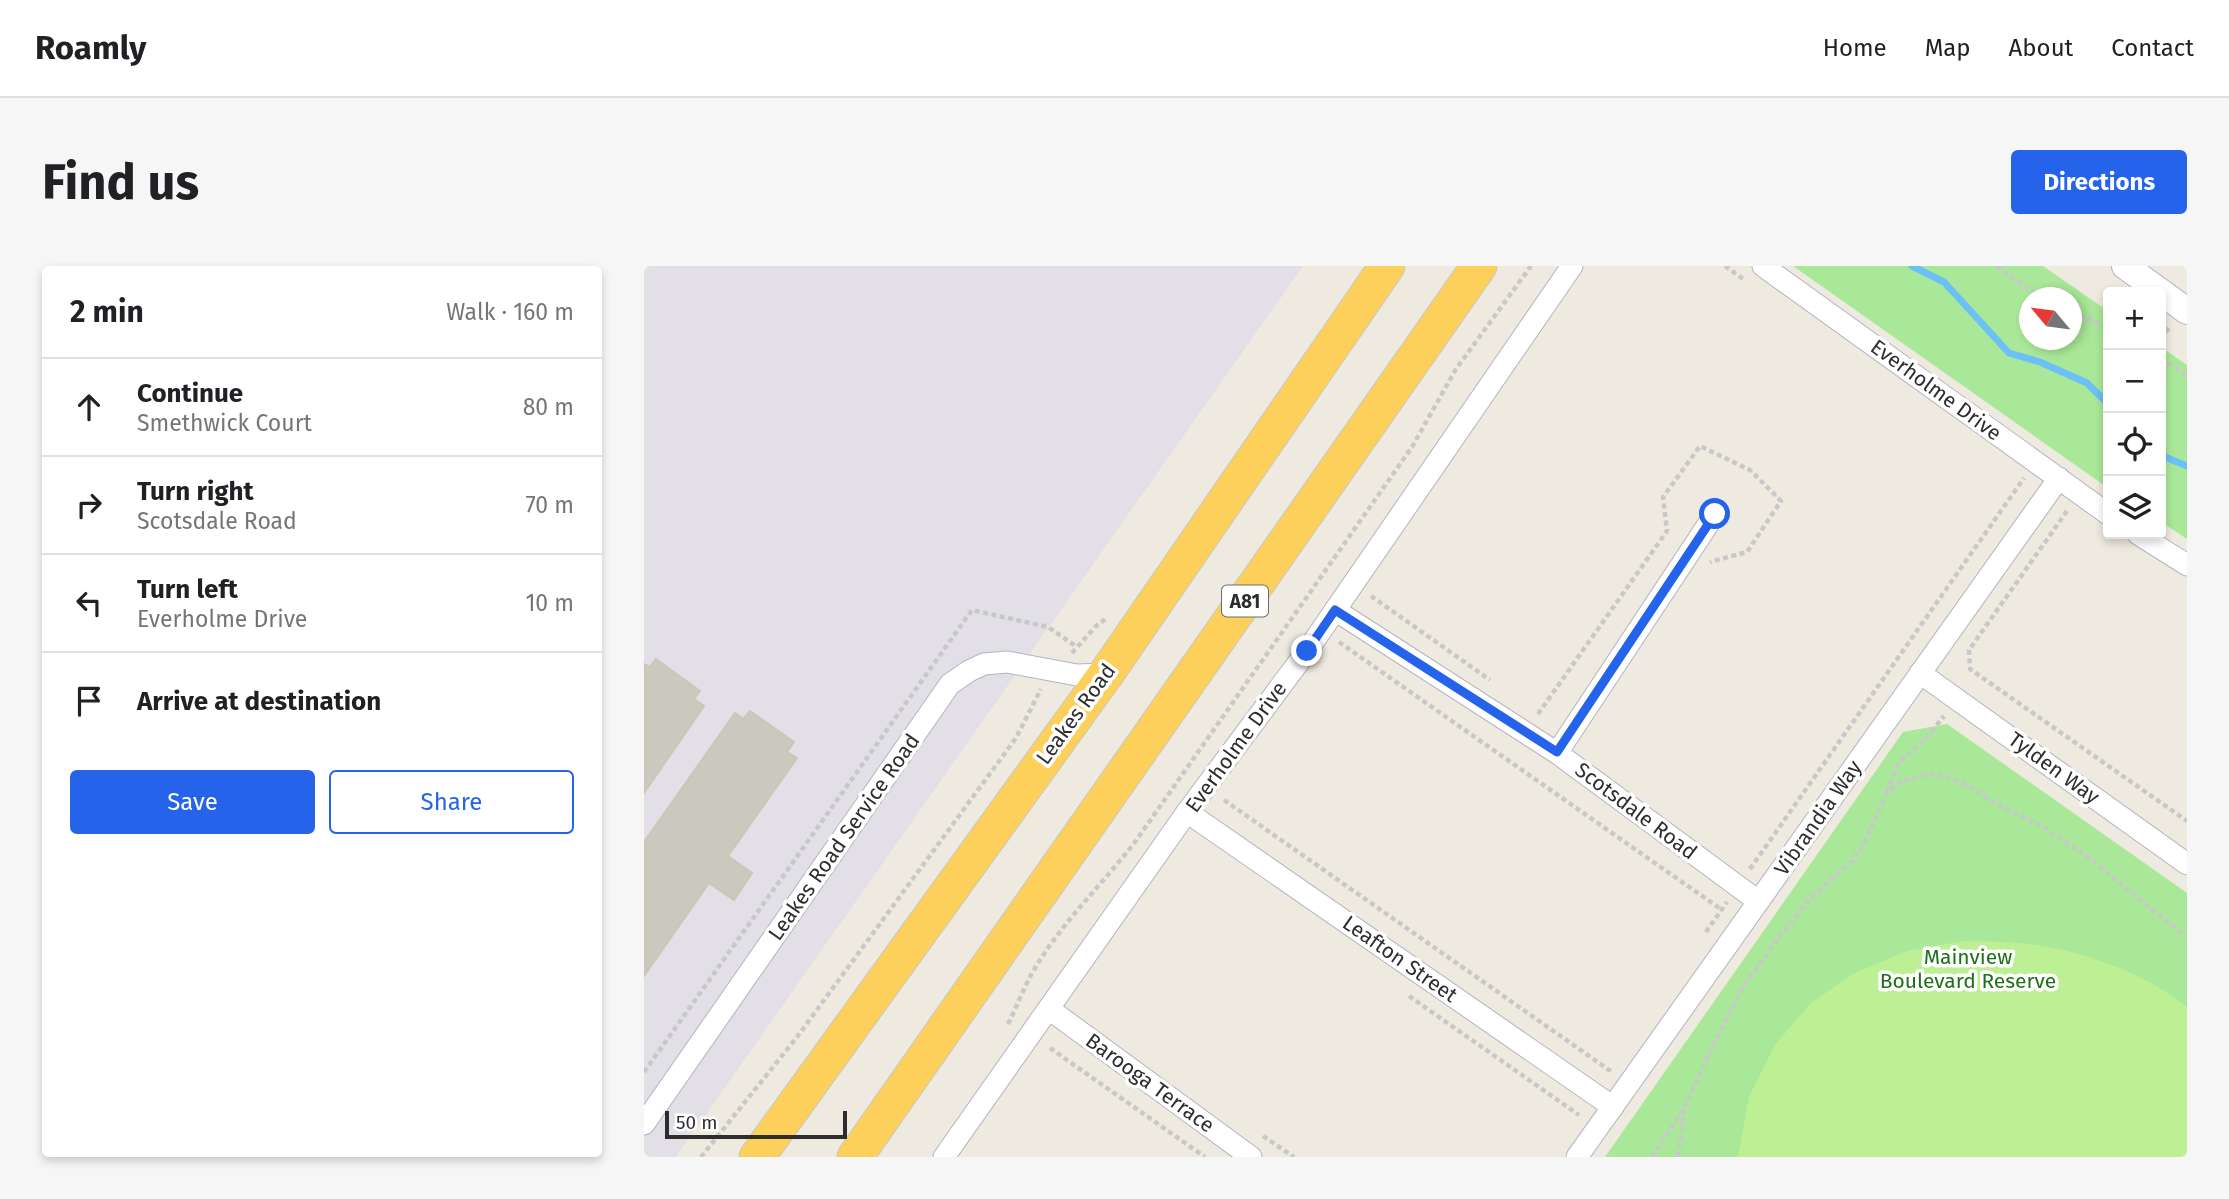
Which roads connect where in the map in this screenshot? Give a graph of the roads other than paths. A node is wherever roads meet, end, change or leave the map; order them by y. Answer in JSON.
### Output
{"nodes":[{"id":1,"x":1387,"y":266,"type":"edge"},
{"id":2,"x":1479,"y":266,"type":"edge"},
{"id":3,"x":1572,"y":266,"type":"edge"},
{"id":4,"x":1763,"y":266,"type":"edge"},
{"id":5,"x":2125,"y":266,"type":"edge"},
{"id":6,"x":2187,"y":311,"type":"edge"},
{"id":7,"x":2059,"y":478,"type":"junction"},
{"id":8,"x":2103,"y":510,"type":"edge"},
{"id":9,"x":1715,"y":514,"type":"dead end"},
{"id":10,"x":2146,"y":539,"type":"edge"},
{"id":11,"x":2187,"y":565,"type":"edge"},
{"id":12,"x":1335,"y":610,"type":"junction"},
{"id":13,"x":1920,"y":673,"type":"junction"},
{"id":14,"x":1106,"y":674,"type":"junction"},
{"id":15,"x":1557,"y":752,"type":"junction"},
{"id":16,"x":1187,"y":812,"type":"junction"},
{"id":17,"x":2187,"y":864,"type":"edge"},
{"id":18,"x":1758,"y":901,"type":"junction"},
{"id":19,"x":1049,"y":1009,"type":"junction"},
{"id":20,"x":1612,"y":1107,"type":"junction"},
{"id":21,"x":644,"y":1124,"type":"edge"},
{"id":22,"x":757,"y":1157,"type":"edge"},
{"id":23,"x":855,"y":1157,"type":"edge"},
{"id":24,"x":944,"y":1157,"type":"edge"},
{"id":25,"x":1251,"y":1157,"type":"edge"},
{"id":26,"x":1577,"y":1157,"type":"edge"}],
"edges":[{"from":1,"to":14,"type":"highway","name":"Leakes Road"},
{"from":2,"to":23,"type":"highway","number":"A81"},
{"from":3,"to":12,"type":"street","name":"Everholme Drive"},
{"from":4,"to":7,"type":"street","name":"Everholme Drive"},
{"from":5,"to":6,"type":"street"},
{"from":7,"to":8,"type":"street","name":"Everholme Drive"},
{"from":7,"to":13,"type":"street","name":"Vibrandia Way"},
{"from":9,"to":15,"type":"street"},
{"from":10,"to":11,"type":"street"},
{"from":12,"to":15,"type":"street","name":"Scotsdale Road"},
{"from":12,"to":16,"type":"street","name":"Everholme Drive"},
{"from":13,"to":17,"type":"street","name":"Tylden Way"},
{"from":13,"to":18,"type":"street","name":"Vibrandia Way"},
{"from":14,"to":21,"type":"street","name":"Leakes Road Service Road"},
{"from":14,"to":22,"type":"highway","name":"Leakes Road"},
{"from":15,"to":18,"type":"street","name":"Scotsdale Road"},
{"from":16,"to":19,"type":"street","name":"Everholme Drive"},
{"from":16,"to":20,"type":"street","name":"Leafton Street"},
{"from":18,"to":20,"type":"street","name":"Vibrandia Way"},
{"from":19,"to":24,"type":"street","name":"Everholme Drive"},
{"from":19,"to":25,"type":"street","name":"Barooga Terrace"},
{"from":20,"to":26,"type":"street","name":"Vibrandia Way"}]}
